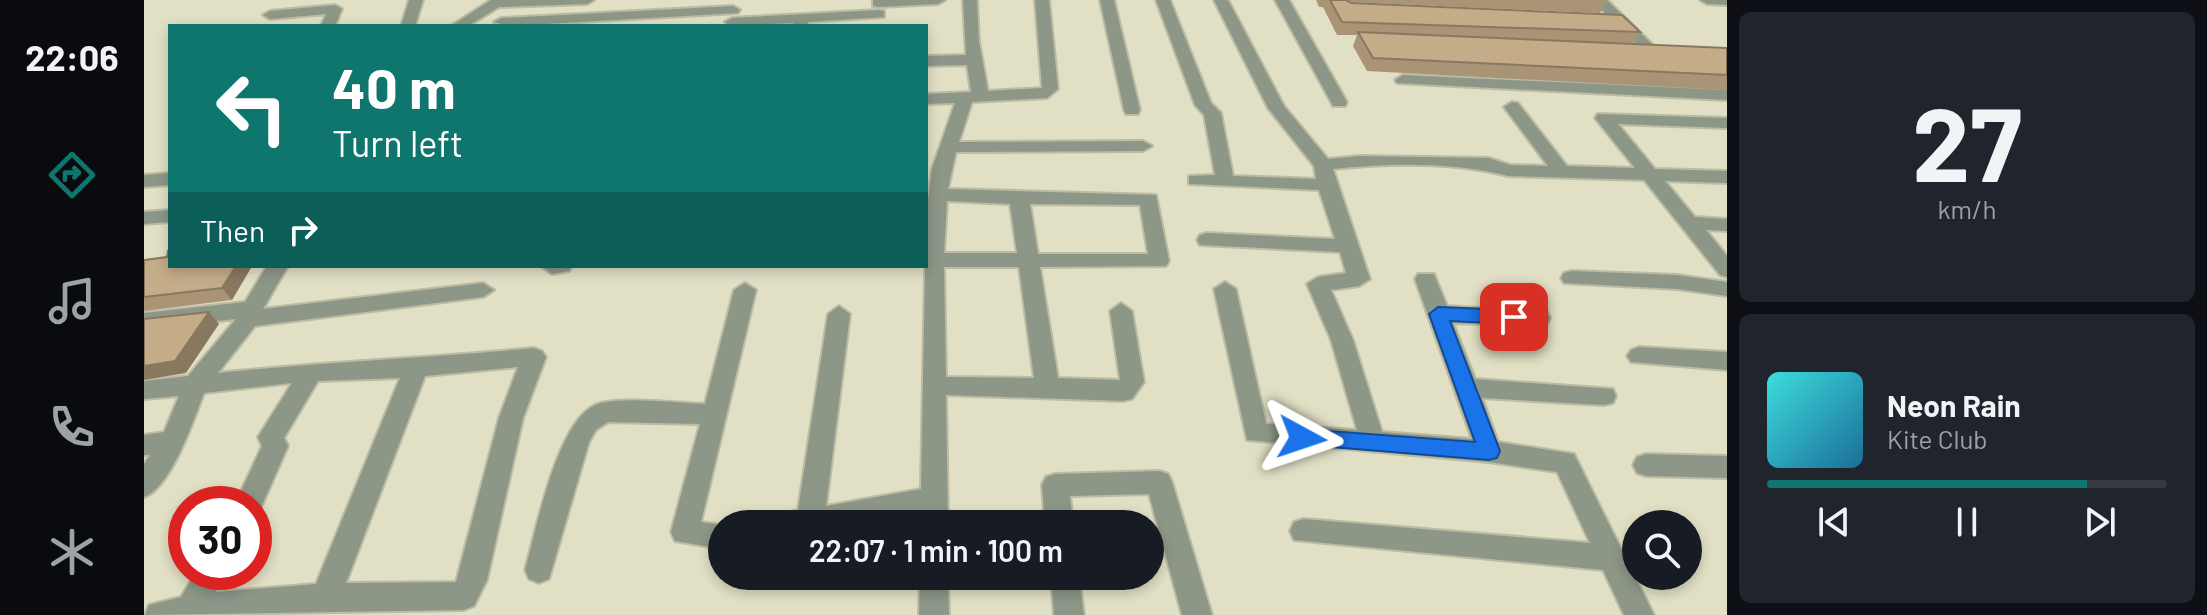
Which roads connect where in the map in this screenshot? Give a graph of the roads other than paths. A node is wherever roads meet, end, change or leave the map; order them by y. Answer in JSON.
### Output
{"nodes":[{"id":1,"x":416,"y":0,"type":"edge"},
{"id":2,"x":587,"y":0,"type":"edge"},
{"id":3,"x":938,"y":0,"type":"edge"},
{"id":4,"x":970,"y":0,"type":"edge"},
{"id":5,"x":1042,"y":0,"type":"edge"},
{"id":6,"x":1107,"y":0,"type":"edge"},
{"id":7,"x":1163,"y":0,"type":"edge"},
{"id":8,"x":1221,"y":0,"type":"edge"},
{"id":9,"x":1282,"y":0,"type":"edge"},
{"id":10,"x":1599,"y":0,"type":"edge"},
{"id":11,"x":1707,"y":0,"type":"edge"},
{"id":12,"x":1727,"y":1,"type":"edge"},
{"id":13,"x":504,"y":2,"type":"edge"},
{"id":14,"x":337,"y":5,"type":"edge"},
{"id":15,"x":878,"y":11,"type":"edge"},
{"id":16,"x":270,"y":15,"type":"dead end"},
{"id":17,"x":730,"y":18,"type":"edge"},
{"id":18,"x":1589,"y":20,"type":"edge"},
{"id":19,"x":1619,"y":21,"type":"junction"},
{"id":20,"x":801,"y":22,"type":"edge"},
{"id":21,"x":329,"y":24,"type":"edge"},
{"id":22,"x":409,"y":24,"type":"edge"},
{"id":23,"x":462,"y":24,"type":"edge"},
{"id":24,"x":501,"y":24,"type":"edge"},
{"id":25,"x":1624,"y":52,"type":"edge"},
{"id":26,"x":974,"y":60,"type":"junction"},
{"id":27,"x":928,"y":61,"type":"edge"},
{"id":28,"x":1560,"y":68,"type":"edge"},
{"id":29,"x":1403,"y":80,"type":"dead end"},
{"id":30,"x":1576,"y":88,"type":"junction"},
{"id":31,"x":1727,"y":95,"type":"edge"},
{"id":32,"x":973,"y":96,"type":"junction"},
{"id":33,"x":928,"y":99,"type":"edge"},
{"id":34,"x":1339,"y":102,"type":"dead end"},
{"id":35,"x":1512,"y":107,"type":"dead end"},
{"id":36,"x":1132,"y":110,"type":"dead end"},
{"id":37,"x":1727,"y":123,"type":"edge"},
{"id":38,"x":1143,"y":146,"type":"dead end"},
{"id":39,"x":941,"y":150,"type":"edge"},
{"id":40,"x":1561,"y":171,"type":"junction"},
{"id":41,"x":1646,"y":173,"type":"junction"},
{"id":42,"x":1325,"y":175,"type":"junction"},
{"id":43,"x":1727,"y":177,"type":"edge"},
{"id":44,"x":168,"y":179,"type":"edge"},
{"id":45,"x":1196,"y":180,"type":"dead end"},
{"id":46,"x":144,"y":181,"type":"edge"},
{"id":47,"x":1225,"y":181,"type":"junction"},
{"id":48,"x":1019,"y":198,"type":"junction"},
{"id":49,"x":934,"y":202,"type":"edge"},
{"id":50,"x":168,"y":216,"type":"edge"},
{"id":51,"x":144,"y":218,"type":"edge"},
{"id":52,"x":1688,"y":223,"type":"junction"},
{"id":53,"x":1727,"y":225,"type":"edge"},
{"id":54,"x":1207,"y":240,"type":"dead end"},
{"id":55,"x":1348,"y":246,"type":"junction"},
{"id":56,"x":1030,"y":259,"type":"junction"},
{"id":57,"x":934,"y":260,"type":"junction"},
{"id":58,"x":277,"y":268,"type":"edge"},
{"id":59,"x":1727,"y":270,"type":"edge"},
{"id":60,"x":1572,"y":278,"type":"dead end"},
{"id":61,"x":1426,"y":279,"type":"dead end"},
{"id":62,"x":1225,"y":289,"type":"dead end"},
{"id":63,"x":1727,"y":289,"type":"edge"},
{"id":64,"x":483,"y":290,"type":"dead end"},
{"id":65,"x":745,"y":290,"type":"dead end"},
{"id":66,"x":1121,"y":311,"type":"dead end"},
{"id":67,"x":250,"y":314,"type":"junction"},
{"id":68,"x":839,"y":314,"type":"dead end"},
{"id":69,"x":1438,"y":314,"type":"junction"},
{"id":70,"x":1539,"y":318,"type":"dead end"},
{"id":71,"x":144,"y":321,"type":"edge"},
{"id":72,"x":1639,"y":356,"type":"dead end"},
{"id":73,"x":1727,"y":361,"type":"edge"},
{"id":74,"x":416,"y":368,"type":"junction"},
{"id":75,"x":311,"y":372,"type":"junction"},
{"id":76,"x":196,"y":383,"type":"junction"},
{"id":77,"x":934,"y":386,"type":"junction"},
{"id":78,"x":1047,"y":387,"type":"junction"},
{"id":79,"x":1465,"y":388,"type":"junction"},
{"id":80,"x":144,"y":390,"type":"edge"},
{"id":81,"x":1604,"y":396,"type":"dead end"},
{"id":82,"x":715,"y":414,"type":"junction"},
{"id":83,"x":173,"y":441,"type":"junction"},
{"id":84,"x":1373,"y":443,"type":"junction"},
{"id":85,"x":144,"y":445,"type":"edge"},
{"id":86,"x":1489,"y":451,"type":"junction"},
{"id":87,"x":1646,"y":465,"type":"dead end"},
{"id":88,"x":1727,"y":467,"type":"edge"},
{"id":89,"x":144,"y":486,"type":"edge"},
{"id":90,"x":257,"y":486,"type":"edge"},
{"id":91,"x":802,"y":510,"type":"edge"},
{"id":92,"x":934,"y":510,"type":"edge"},
{"id":93,"x":1058,"y":510,"type":"edge"},
{"id":94,"x":1304,"y":531,"type":"dead end"},
{"id":95,"x":708,"y":538,"type":"edge"},
{"id":96,"x":1612,"y":558,"type":"junction"},
{"id":97,"x":539,"y":570,"type":"dead end"},
{"id":98,"x":202,"y":590,"type":"edge"},
{"id":99,"x":934,"y":590,"type":"edge"},
{"id":100,"x":1066,"y":590,"type":"edge"},
{"id":101,"x":325,"y":599,"type":"junction"},
{"id":102,"x":446,"y":606,"type":"edge"},
{"id":103,"x":191,"y":608,"type":"junction"},
{"id":104,"x":160,"y":615,"type":"edge"},
{"id":105,"x":934,"y":615,"type":"edge"},
{"id":106,"x":1069,"y":615,"type":"edge"},
{"id":107,"x":1197,"y":615,"type":"edge"},
{"id":108,"x":1639,"y":615,"type":"edge"}],
"edges":[{"from":1,"to":22,"type":"street"},
{"from":2,"to":13,"type":"street"},
{"from":3,"to":15,"type":"street"},
{"from":4,"to":26,"type":"street"},
{"from":5,"to":32,"type":"street"},
{"from":6,"to":36,"type":"street"},
{"from":7,"to":47,"type":"street"},
{"from":8,"to":42,"type":"street"},
{"from":9,"to":34,"type":"street"},
{"from":10,"to":19,"type":"street"},
{"from":11,"to":12,"type":"street"},
{"from":13,"to":23,"type":"street"},
{"from":13,"to":24,"type":"street"},
{"from":14,"to":16,"type":"street"},
{"from":14,"to":21,"type":"street"},
{"from":15,"to":20,"type":"street"},
{"from":17,"to":20,"type":"street"},
{"from":17,"to":24,"type":"street"},
{"from":18,"to":19,"type":"street"},
{"from":19,"to":25,"type":"street"},
{"from":26,"to":27,"type":"street"},
{"from":26,"to":32,"type":"street"},
{"from":28,"to":30,"type":"street"},
{"from":29,"to":30,"type":"street"},
{"from":30,"to":31,"type":"street"},
{"from":32,"to":33,"type":"street"},
{"from":32,"to":39,"type":"street"},
{"from":35,"to":40,"type":"street"},
{"from":37,"to":41,"type":"street"},
{"from":38,"to":39,"type":"street"},
{"from":39,"to":49,"type":"street"},
{"from":40,"to":41,"type":"street"},
{"from":40,"to":42,"type":"street"},
{"from":41,"to":43,"type":"street"},
{"from":41,"to":52,"type":"street"},
{"from":42,"to":47,"type":"street"},
{"from":42,"to":55,"type":"street"},
{"from":44,"to":46,"type":"street"},
{"from":45,"to":47,"type":"street"},
{"from":48,"to":49,"type":"street"},
{"from":48,"to":56,"type":"street"},
{"from":48,"to":56,"type":"street"},
{"from":49,"to":57,"type":"street"},
{"from":50,"to":51,"type":"street"},
{"from":52,"to":53,"type":"street"},
{"from":52,"to":59,"type":"street"},
{"from":54,"to":55,"type":"street"},
{"from":55,"to":84,"type":"street"},
{"from":56,"to":57,"type":"street"},
{"from":56,"to":78,"type":"street"},
{"from":57,"to":77,"type":"street"},
{"from":58,"to":67,"type":"street"},
{"from":60,"to":63,"type":"street"},
{"from":61,"to":69,"type":"street"},
{"from":62,"to":84,"type":"street"},
{"from":64,"to":67,"type":"street"},
{"from":65,"to":82,"type":"street"},
{"from":66,"to":78,"type":"street"},
{"from":67,"to":71,"type":"street"},
{"from":67,"to":76,"type":"street"},
{"from":68,"to":91,"type":"street"},
{"from":69,"to":70,"type":"street"},
{"from":69,"to":79,"type":"street"},
{"from":72,"to":73,"type":"street"},
{"from":74,"to":75,"type":"street"},
{"from":74,"to":101,"type":"street"},
{"from":74,"to":102,"type":"street"},
{"from":75,"to":76,"type":"street"},
{"from":75,"to":90,"type":"street"},
{"from":76,"to":80,"type":"street"},
{"from":76,"to":83,"type":"street"},
{"from":77,"to":78,"type":"street"},
{"from":77,"to":92,"type":"street"},
{"from":79,"to":81,"type":"street"},
{"from":79,"to":86,"type":"street"},
{"from":82,"to":95,"type":"street"},
{"from":82,"to":97,"type":"street"},
{"from":83,"to":85,"type":"street"},
{"from":83,"to":89,"type":"street"},
{"from":84,"to":86,"type":"street"},
{"from":86,"to":96,"type":"street"},
{"from":87,"to":88,"type":"street"},
{"from":93,"to":107,"type":"street"},
{"from":94,"to":96,"type":"street"},
{"from":96,"to":108,"type":"street"},
{"from":98,"to":103,"type":"street"},
{"from":99,"to":105,"type":"street"},
{"from":100,"to":106,"type":"street"},
{"from":101,"to":102,"type":"street"},
{"from":101,"to":103,"type":"street"},
{"from":103,"to":104,"type":"street"}]}
